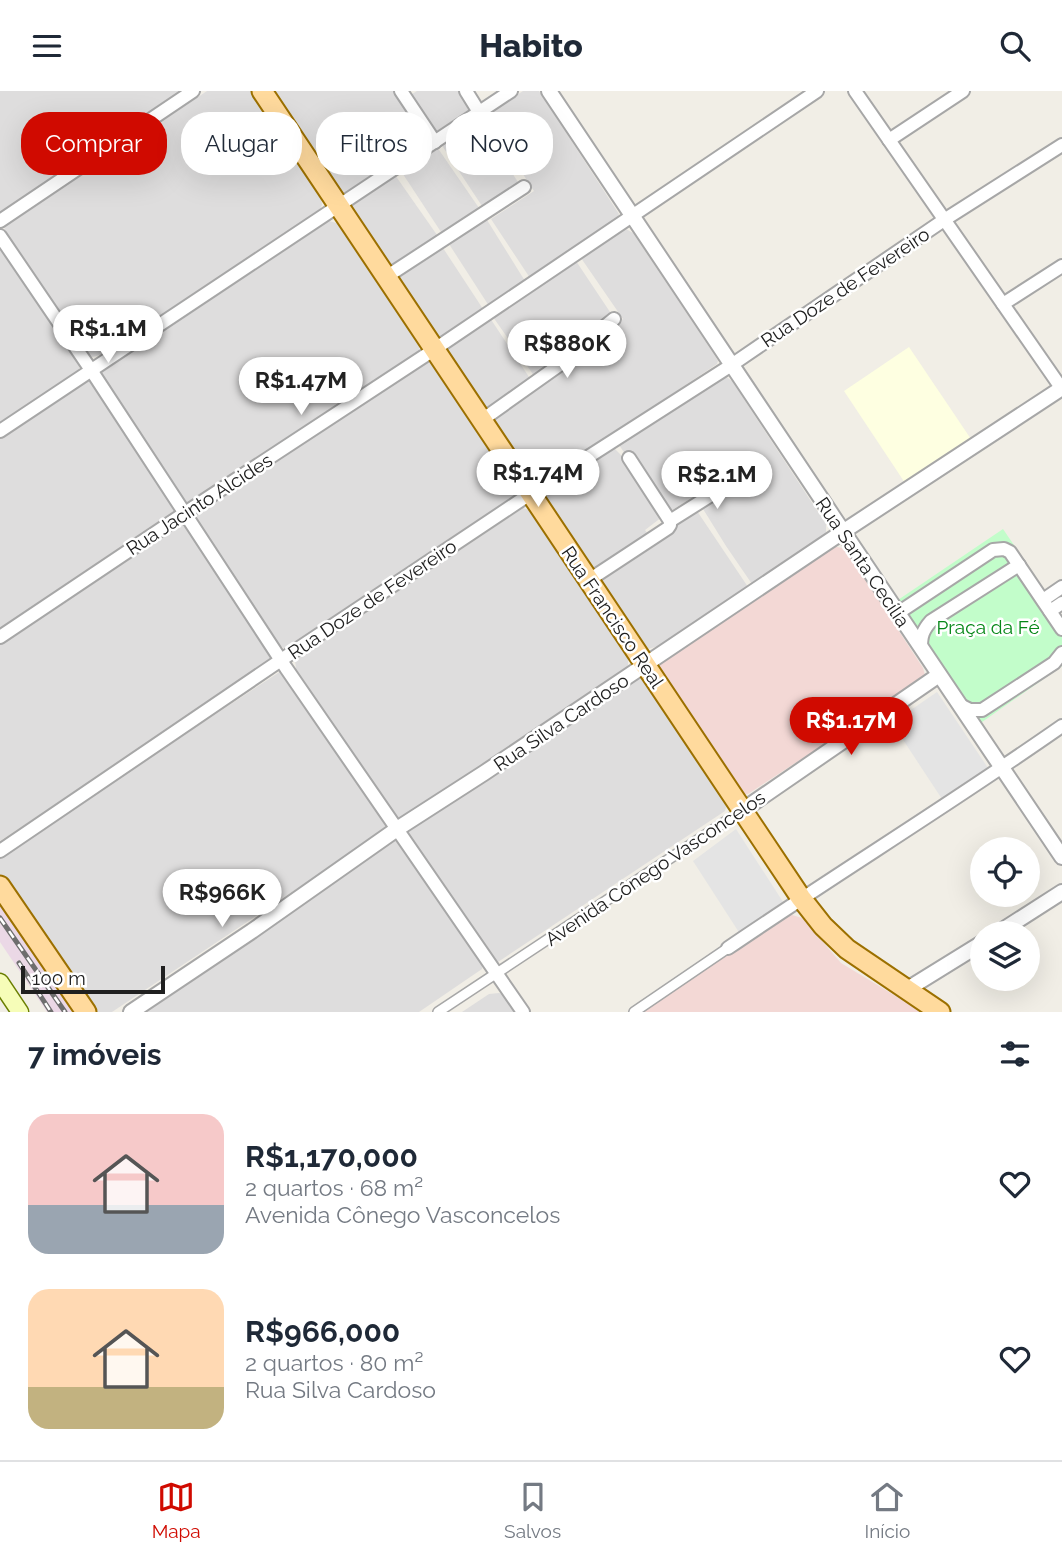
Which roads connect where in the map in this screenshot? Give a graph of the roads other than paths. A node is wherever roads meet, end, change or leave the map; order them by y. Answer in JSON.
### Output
{"nodes":[{"id":1,"x":193,"y":91,"type":"edge"},
{"id":2,"x":262,"y":91,"type":"edge"},
{"id":3,"x":402,"y":91,"type":"edge"},
{"id":4,"x":466,"y":91,"type":"edge"},
{"id":5,"x":512,"y":91,"type":"edge"},
{"id":6,"x":549,"y":91,"type":"edge"},
{"id":7,"x":817,"y":91,"type":"edge"},
{"id":8,"x":855,"y":91,"type":"edge"},
{"id":9,"x":963,"y":91,"type":"edge"},
{"id":10,"x":480,"y":112,"type":"joint"},
{"id":11,"x":446,"y":135,"type":"edge"},
{"id":12,"x":889,"y":140,"type":"junction"},
{"id":13,"x":435,"y":142,"type":"junction"},
{"id":14,"x":1062,"y":145,"type":"edge"},
{"id":15,"x":524,"y":187,"type":"dead end"},
{"id":16,"x":338,"y":205,"type":"junction"},
{"id":17,"x":632,"y":217,"type":"junction"},
{"id":18,"x":944,"y":220,"type":"junction"},
{"id":19,"x":0,"y":221,"type":"edge"},
{"id":20,"x":0,"y":236,"type":"edge"},
{"id":21,"x":1062,"y":266,"type":"edge"},
{"id":22,"x":386,"y":277,"type":"junction"},
{"id":23,"x":1003,"y":304,"type":"junction"},
{"id":24,"x":614,"y":319,"type":"dead end"},
{"id":25,"x":435,"y":349,"type":"junction"},
{"id":26,"x":730,"y":366,"type":"junction"},
{"id":27,"x":91,"y":370,"type":"junction"},
{"id":28,"x":1062,"y":388,"type":"edge"},
{"id":29,"x":482,"y":420,"type":"junction"},
{"id":30,"x":0,"y":431,"type":"edge"},
{"id":31,"x":629,"y":458,"type":"dead end"},
{"id":32,"x":746,"y":473,"type":"dead end"},
{"id":33,"x":531,"y":493,"type":"junction"},
{"id":34,"x":185,"y":513,"type":"junction"},
{"id":35,"x":670,"y":521,"type":"junction"},
{"id":36,"x":844,"y":531,"type":"junction"},
{"id":37,"x":1019,"y":565,"type":"junction"},
{"id":38,"x":589,"y":580,"type":"junction"},
{"id":39,"x":1062,"y":587,"type":"edge"},
{"id":40,"x":1062,"y":603,"type":"edge"},
{"id":41,"x":1046,"y":606,"type":"junction"},
{"id":42,"x":898,"y":613,"type":"junction"},
{"id":43,"x":1062,"y":629,"type":"edge"},
{"id":44,"x":0,"y":637,"type":"edge"},
{"id":45,"x":921,"y":647,"type":"junction"},
{"id":46,"x":1062,"y":653,"type":"edge"},
{"id":47,"x":281,"y":660,"type":"junction"},
{"id":48,"x":645,"y":664,"type":"junction"},
{"id":49,"x":939,"y":675,"type":"junction"},
{"id":50,"x":960,"y":705,"type":"junction"},
{"id":51,"x":1062,"y":726,"type":"edge"},
{"id":52,"x":1002,"y":768,"type":"junction"},
{"id":53,"x":743,"y":810,"type":"junction"},
{"id":54,"x":397,"y":829,"type":"junction"},
{"id":55,"x":0,"y":851,"type":"edge"},
{"id":56,"x":1062,"y":857,"type":"edge"},
{"id":57,"x":0,"y":886,"type":"edge"},
{"id":58,"x":1062,"y":893,"type":"edge"},
{"id":59,"x":801,"y":898,"type":"junction"},
{"id":60,"x":1017,"y":921,"type":"edge"},
{"id":61,"x":728,"y":948,"type":"joint"},
{"id":62,"x":970,"y":950,"type":"edge"},
{"id":63,"x":495,"y":974,"type":"junction"},
{"id":64,"x":0,"y":982,"type":"edge"},
{"id":65,"x":906,"y":990,"type":"junction"},
{"id":66,"x":20,"y":1012,"type":"edge"},
{"id":67,"x":86,"y":1012,"type":"edge"},
{"id":68,"x":131,"y":1012,"type":"edge"},
{"id":69,"x":438,"y":1012,"type":"edge"},
{"id":70,"x":523,"y":1012,"type":"edge"},
{"id":71,"x":634,"y":1012,"type":"edge"},
{"id":72,"x":940,"y":1012,"type":"edge"}],
"edges":[{"from":1,"to":19,"type":"street"},
{"from":2,"to":16,"type":"main road","name":"Rua Francisco Real"},
{"from":3,"to":13,"type":"street"},
{"from":4,"to":10,"type":"street"},
{"from":5,"to":10,"type":"street"},
{"from":6,"to":17,"type":"street","name":"Rua Santa Cecília"},
{"from":7,"to":17,"type":"street","name":"Rua Jacinto Alcides"},
{"from":8,"to":12,"type":"street"},
{"from":9,"to":12,"type":"street"},
{"from":11,"to":13,"type":"street"},
{"from":12,"to":18,"type":"street"},
{"from":13,"to":16,"type":"street"},
{"from":14,"to":18,"type":"street","name":"Rua Doze de Fevereiro"},
{"from":15,"to":22,"type":"street"},
{"from":16,"to":22,"type":"main road","name":"Rua Francisco Real"},
{"from":16,"to":27,"type":"street"},
{"from":17,"to":25,"type":"street","name":"Rua Jacinto Alcides"},
{"from":17,"to":26,"type":"street","name":"Rua Santa Cecília"},
{"from":18,"to":23,"type":"street"},
{"from":18,"to":26,"type":"street","name":"Rua Doze de Fevereiro"},
{"from":20,"to":27,"type":"street"},
{"from":21,"to":23,"type":"street"},
{"from":22,"to":25,"type":"main road","name":"Rua Francisco Real"},
{"from":23,"to":28,"type":"street"},
{"from":24,"to":29,"type":"street"},
{"from":25,"to":29,"type":"main road","name":"Rua Francisco Real"},
{"from":25,"to":34,"type":"street","name":"Rua Jacinto Alcides"},
{"from":26,"to":33,"type":"street","name":"Rua Doze de Fevereiro"},
{"from":26,"to":36,"type":"street","name":"Rua Santa Cecília"},
{"from":27,"to":30,"type":"street"},
{"from":27,"to":34,"type":"street"},
{"from":28,"to":36,"type":"street","name":"Rua Silva Cardoso"},
{"from":29,"to":33,"type":"main road","name":"Rua Francisco Real"},
{"from":31,"to":35,"type":"street"},
{"from":32,"to":35,"type":"street"},
{"from":33,"to":38,"type":"main road","name":"Rua Francisco Real"},
{"from":33,"to":47,"type":"street","name":"Rua Doze de Fevereiro"},
{"from":34,"to":44,"type":"street","name":"Rua Jacinto Alcides"},
{"from":34,"to":47,"type":"street"},
{"from":35,"to":38,"type":"street"},
{"from":36,"to":42,"type":"street","name":"Rua Santa Cecília"},
{"from":36,"to":48,"type":"street","name":"Rua Silva Cardoso"},
{"from":37,"to":41,"type":"street"},
{"from":37,"to":42,"type":"street"},
{"from":37,"to":45,"type":"street"},
{"from":38,"to":48,"type":"main road","name":"Rua Francisco Real"},
{"from":39,"to":41,"type":"street"},
{"from":40,"to":41,"type":"street"},
{"from":41,"to":43,"type":"street"},
{"from":42,"to":45,"type":"street","name":"Rua Santa Cecília"},
{"from":45,"to":49,"type":"street","name":"Rua Santa Cecília"},
{"from":46,"to":50,"type":"street"},
{"from":47,"to":54,"type":"street"},
{"from":47,"to":55,"type":"street","name":"Rua Doze de Fevereiro"},
{"from":48,"to":53,"type":"main road","name":"Rua Francisco Real"},
{"from":48,"to":54,"type":"street","name":"Rua Silva Cardoso"},
{"from":49,"to":50,"type":"street","name":"Rua Santa Cecília"},
{"from":49,"to":53,"type":"street","name":"Avenida Cônego Vasconcelos"},
{"from":50,"to":52,"type":"street","name":"Rua Santa Cecília"},
{"from":51,"to":52,"type":"street"},
{"from":52,"to":56,"type":"street","name":"Rua Santa Cecília"},
{"from":52,"to":59,"type":"street"},
{"from":53,"to":59,"type":"main road","name":"Rua Francisco Real"},
{"from":53,"to":63,"type":"street","name":"Avenida Cônego Vasconcelos"},
{"from":54,"to":63,"type":"street"},
{"from":54,"to":68,"type":"street","name":"Rua Silva Cardoso"},
{"from":57,"to":67,"type":"main road"},
{"from":58,"to":60,"type":"street"},
{"from":59,"to":61,"type":"street"},
{"from":59,"to":65,"type":"main road","name":"Rua Francisco Real"},
{"from":61,"to":71,"type":"street"},
{"from":62,"to":65,"type":"street"},
{"from":63,"to":69,"type":"street","name":"Avenida Cônego Vasconcelos"},
{"from":63,"to":70,"type":"street"},
{"from":64,"to":66,"type":"main road"},
{"from":65,"to":72,"type":"main road","name":"Rua Francisco Real"}]}
